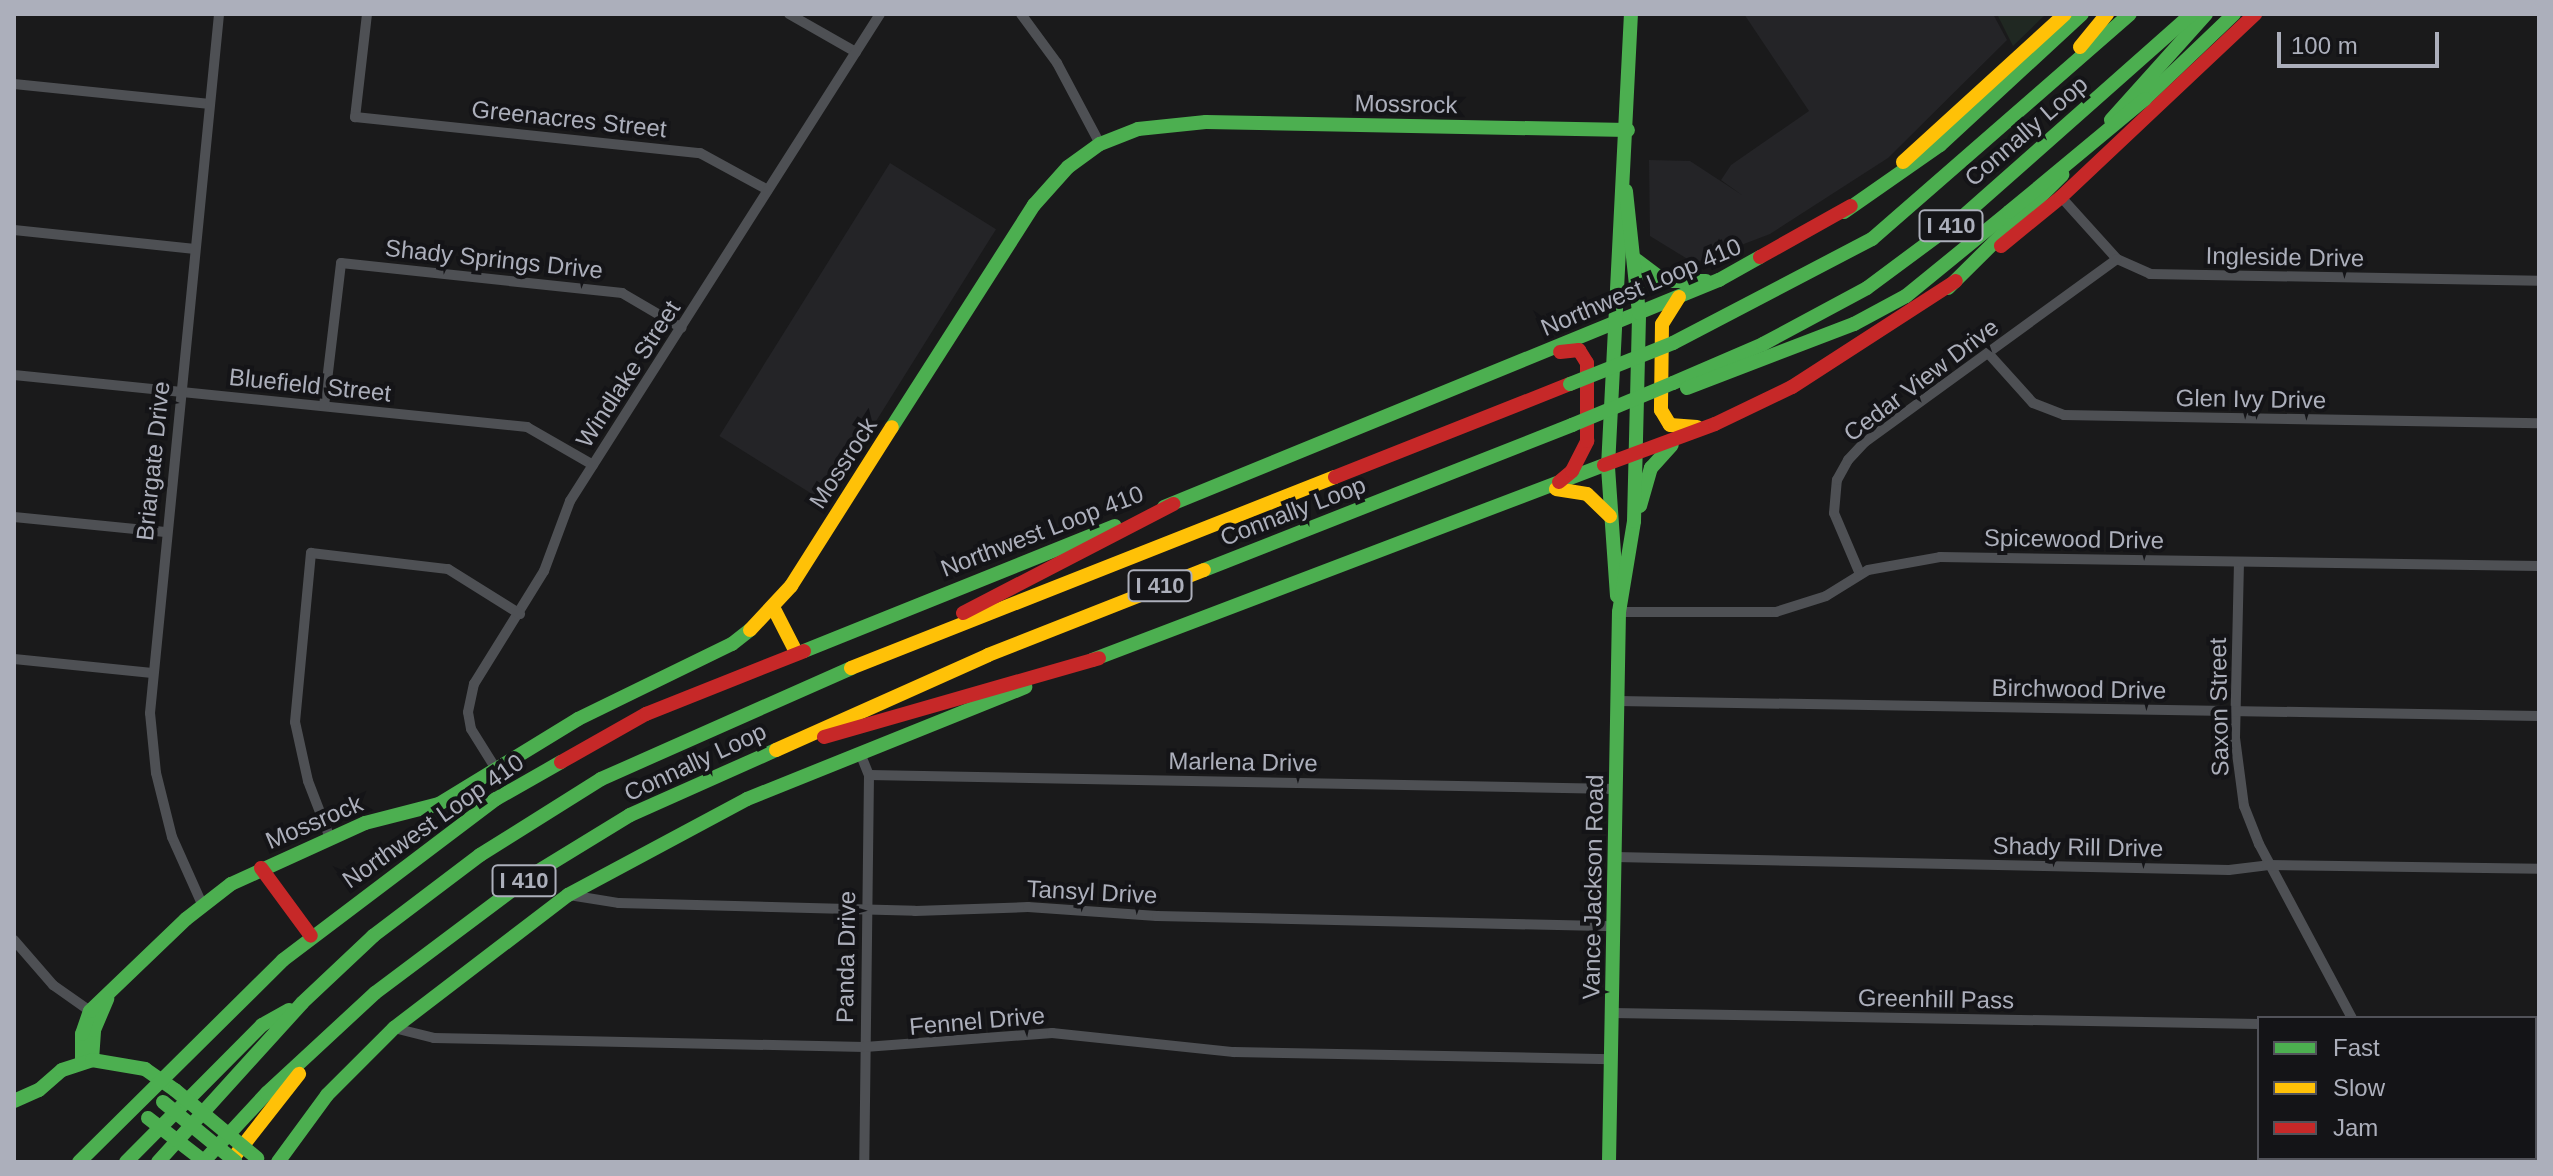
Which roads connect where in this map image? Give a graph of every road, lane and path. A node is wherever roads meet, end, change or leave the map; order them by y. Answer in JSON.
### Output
{"nodes":[{"id":1,"x":219,"y":14,"type":"edge"},
{"id":2,"x":367,"y":14,"type":"edge"},
{"id":3,"x":789,"y":14,"type":"edge"},
{"id":4,"x":880,"y":14,"type":"edge"},
{"id":5,"x":1021,"y":14,"type":"edge"},
{"id":6,"x":1631,"y":14,"type":"edge"},
{"id":7,"x":2065,"y":14,"type":"edge"},
{"id":8,"x":2082,"y":14,"type":"edge"},
{"id":9,"x":2107,"y":14,"type":"edge"},
{"id":10,"x":2130,"y":14,"type":"edge"},
{"id":11,"x":2192,"y":14,"type":"edge"},
{"id":12,"x":2206,"y":14,"type":"edge"},
{"id":13,"x":2234,"y":14,"type":"edge"},
{"id":14,"x":2255,"y":14,"type":"edge"},
{"id":15,"x":856,"y":52,"type":"junction"},
{"id":16,"x":14,"y":84,"type":"edge"},
{"id":17,"x":2037,"y":98,"type":"junction"},
{"id":18,"x":210,"y":104,"type":"junction"},
{"id":19,"x":1628,"y":130,"type":"junction"},
{"id":20,"x":1100,"y":144,"type":"junction"},
{"id":21,"x":768,"y":190,"type":"junction"},
{"id":22,"x":1626,"y":191,"type":"junction"},
{"id":23,"x":2061,"y":197,"type":"junction"},
{"id":24,"x":1844,"y":212,"type":"junction"},
{"id":25,"x":14,"y":230,"type":"edge"},
{"id":26,"x":195,"y":249,"type":"junction"},
{"id":27,"x":1635,"y":259,"type":"junction"},
{"id":28,"x":2117,"y":259,"type":"junction"},
{"id":29,"x":1719,"y":280,"type":"junction"},
{"id":30,"x":2539,"y":281,"type":"edge"},
{"id":31,"x":1948,"y":288,"type":"junction"},
{"id":32,"x":1679,"y":296,"type":"junction"},
{"id":33,"x":1639,"y":313,"type":"junction"},
{"id":34,"x":1613,"y":324,"type":"junction"},
{"id":35,"x":682,"y":328,"type":"junction"},
{"id":36,"x":1988,"y":353,"type":"junction"},
{"id":37,"x":1515,"y":365,"type":"junction"},
{"id":38,"x":14,"y":375,"type":"edge"},
{"id":39,"x":1673,"y":388,"type":"junction"},
{"id":40,"x":180,"y":392,"type":"junction"},
{"id":41,"x":324,"y":406,"type":"junction"},
{"id":42,"x":2539,"y":423,"type":"edge"},
{"id":43,"x":1715,"y":424,"type":"junction"},
{"id":44,"x":1678,"y":440,"type":"junction"},
{"id":45,"x":1635,"y":456,"type":"junction"},
{"id":46,"x":593,"y":465,"type":"junction"},
{"id":47,"x":1608,"y":467,"type":"junction"},
{"id":48,"x":1552,"y":487,"type":"junction"},
{"id":49,"x":1173,"y":504,"type":"junction"},
{"id":50,"x":1610,"y":516,"type":"junction"},
{"id":51,"x":14,"y":517,"type":"edge"},
{"id":52,"x":1634,"y":521,"type":"junction"},
{"id":53,"x":165,"y":532,"type":"junction"},
{"id":54,"x":2239,"y":562,"type":"junction"},
{"id":55,"x":2539,"y":566,"type":"edge"},
{"id":56,"x":1860,"y":574,"type":"junction"},
{"id":57,"x":773,"y":607,"type":"junction"},
{"id":58,"x":1619,"y":612,"type":"junction"},
{"id":59,"x":520,"y":614,"type":"junction"},
{"id":60,"x":795,"y":650,"type":"junction"},
{"id":61,"x":896,"y":650,"type":"junction"},
{"id":62,"x":1099,"y":658,"type":"junction"},
{"id":63,"x":14,"y":659,"type":"edge"},
{"id":64,"x":152,"y":673,"type":"junction"},
{"id":65,"x":1618,"y":701,"type":"junction"},
{"id":66,"x":2235,"y":712,"type":"junction"},
{"id":67,"x":2539,"y":716,"type":"edge"},
{"id":68,"x":860,"y":753,"type":"junction"},
{"id":69,"x":752,"y":759,"type":"junction"},
{"id":70,"x":496,"y":769,"type":"junction"},
{"id":71,"x":869,"y":775,"type":"junction"},
{"id":72,"x":1616,"y":789,"type":"junction"},
{"id":73,"x":330,"y":838,"type":"junction"},
{"id":74,"x":1615,"y":857,"type":"junction"},
{"id":75,"x":2271,"y":866,"type":"junction"},
{"id":76,"x":261,"y":868,"type":"junction"},
{"id":77,"x":2539,"y":869,"type":"edge"},
{"id":78,"x":568,"y":895,"type":"junction"},
{"id":79,"x":202,"y":904,"type":"junction"},
{"id":80,"x":867,"y":909,"type":"junction"},
{"id":81,"x":1614,"y":926,"type":"junction"},
{"id":82,"x":311,"y":936,"type":"junction"},
{"id":83,"x":14,"y":940,"type":"edge"},
{"id":84,"x":107,"y":998,"type":"junction"},
{"id":85,"x":302,"y":1003,"type":"junction"},
{"id":86,"x":90,"y":1011,"type":"junction"},
{"id":87,"x":1612,"y":1013,"type":"junction"},
{"id":88,"x":2351,"y":1016,"type":"edge"},
{"id":89,"x":2257,"y":1024,"type":"edge"},
{"id":90,"x":394,"y":1028,"type":"junction"},
{"id":91,"x":321,"y":1042,"type":"junction"},
{"id":92,"x":865,"y":1047,"type":"junction"},
{"id":93,"x":1612,"y":1059,"type":"junction"},
{"id":94,"x":87,"y":1060,"type":"junction"},
{"id":95,"x":131,"y":1067,"type":"junction"},
{"id":96,"x":160,"y":1078,"type":"junction"},
{"id":97,"x":149,"y":1090,"type":"junction"},
{"id":98,"x":14,"y":1101,"type":"edge"},
{"id":99,"x":117,"y":1123,"type":"junction"},
{"id":100,"x":260,"y":1160,"type":"edge"},
{"id":101,"x":79,"y":1162,"type":"edge"},
{"id":102,"x":126,"y":1162,"type":"edge"},
{"id":103,"x":158,"y":1162,"type":"edge"},
{"id":104,"x":204,"y":1162,"type":"edge"},
{"id":105,"x":230,"y":1162,"type":"edge"},
{"id":106,"x":236,"y":1162,"type":"edge"},
{"id":107,"x":278,"y":1162,"type":"edge"},
{"id":108,"x":864,"y":1162,"type":"edge"},
{"id":109,"x":1609,"y":1162,"type":"edge"}],
"edges":[{"from":1,"to":18,"type":"street","name":"Briargate Drive"},
{"from":2,"to":21,"type":"street","name":"Greenacres Street"},
{"from":3,"to":15,"type":"street"},
{"from":4,"to":15,"type":"street","name":"Windlake Street"},
{"from":5,"to":20,"type":"street"},
{"from":6,"to":19,"type":"main road","name":"Vance Jackson Road"},
{"from":7,"to":24,"type":"main road","name":"Northwest Loop 410"},
{"from":8,"to":24,"type":"main road"},
{"from":9,"to":17,"type":"main road"},
{"from":10,"to":17,"type":"main road","name":"Connally Loop","number":"I 410"},
{"from":11,"to":39,"type":"main road","name":"Connally Loop","number":"I 410"},
{"from":12,"to":31,"type":"main road"},
{"from":13,"to":39,"type":"main road","bridge":true},
{"from":14,"to":23,"type":"main road"},
{"from":15,"to":21,"type":"street","name":"Windlake Street"},
{"from":16,"to":18,"type":"street"},
{"from":17,"to":61,"type":"main road","name":"Connally Loop","number":"I 410","bridge":true},
{"from":18,"to":26,"type":"street","name":"Briargate Drive"},
{"from":19,"to":20,"type":"main road","name":"Mossrock"},
{"from":19,"to":22,"type":"main road","name":"Vance Jackson Road"},
{"from":20,"to":57,"type":"main road","name":"Mossrock"},
{"from":21,"to":35,"type":"street","name":"Windlake Street"},
{"from":22,"to":27,"type":"main road","name":"Vance Jackson Road"},
{"from":22,"to":34,"type":"main road","name":"Vance Jackson Road"},
{"from":23,"to":28,"type":"street","name":"Ingleside Drive"},
{"from":23,"to":31,"type":"main road"},
{"from":24,"to":29,"type":"main road","name":"Northwest Loop 410"},
{"from":25,"to":26,"type":"street"},
{"from":26,"to":40,"type":"street","name":"Briargate Drive"},
{"from":27,"to":29,"type":"main road"},
{"from":27,"to":33,"type":"main road","name":"Vance Jackson Road"},
{"from":28,"to":30,"type":"street","name":"Ingleside Drive"},
{"from":28,"to":36,"type":"street","name":"Cedar View Drive"},
{"from":29,"to":32,"type":"main road","name":"Northwest Loop 410"},
{"from":31,"to":43,"type":"main road"},
{"from":32,"to":33,"type":"main road","name":"Northwest Loop 410"},
{"from":32,"to":43,"type":"main road"},
{"from":33,"to":34,"type":"main road","name":"Northwest Loop 410"},
{"from":33,"to":45,"type":"main road","name":"Vance Jackson Road"},
{"from":34,"to":37,"type":"main road","name":"Northwest Loop 410"},
{"from":34,"to":47,"type":"main road","name":"Vance Jackson Road"},
{"from":35,"to":41,"type":"street","name":"Shady Springs Drive"},
{"from":35,"to":46,"type":"street","name":"Windlake Street"},
{"from":36,"to":42,"type":"street","name":"Glen Ivy Drive"},
{"from":36,"to":56,"type":"street","name":"Cedar View Drive"},
{"from":37,"to":48,"type":"main road"},
{"from":37,"to":49,"type":"main road","name":"Northwest Loop 410"},
{"from":38,"to":40,"type":"street","name":"Bluefield Street"},
{"from":39,"to":69,"type":"main road","name":"Connally Loop","number":"I 410","bridge":true},
{"from":40,"to":41,"type":"street","name":"Bluefield Street"},
{"from":40,"to":53,"type":"street","name":"Briargate Drive"},
{"from":41,"to":46,"type":"street","name":"Bluefield Street"},
{"from":43,"to":44,"type":"main road"},
{"from":44,"to":45,"type":"main road"},
{"from":44,"to":52,"type":"main road"},
{"from":45,"to":47,"type":"main road"},
{"from":45,"to":52,"type":"main road","name":"Vance Jackson Road"},
{"from":46,"to":59,"type":"street","name":"Windlake Street"},
{"from":47,"to":48,"type":"main road"},
{"from":47,"to":50,"type":"main road","name":"Vance Jackson Road"},
{"from":48,"to":50,"type":"main road"},
{"from":48,"to":62,"type":"main road"},
{"from":49,"to":60,"type":"main road","name":"Northwest Loop 410"},
{"from":49,"to":61,"type":"main road"},
{"from":50,"to":58,"type":"main road","name":"Vance Jackson Road"},
{"from":51,"to":53,"type":"street"},
{"from":52,"to":58,"type":"main road","name":"Vance Jackson Road"},
{"from":53,"to":64,"type":"street","name":"Briargate Drive"},
{"from":54,"to":55,"type":"street","name":"Spicewood Drive"},
{"from":54,"to":56,"type":"street","name":"Spicewood Drive"},
{"from":54,"to":66,"type":"street","name":"Saxon Street"},
{"from":56,"to":58,"type":"street","name":"Spicewood Drive"},
{"from":57,"to":60,"type":"main road"},
{"from":57,"to":70,"type":"main road","name":"Mossrock"},
{"from":58,"to":65,"type":"main road","name":"Vance Jackson Road"},
{"from":59,"to":70,"type":"street","name":"Windlake Street"},
{"from":59,"to":73,"type":"street"},
{"from":60,"to":82,"type":"main road","name":"Northwest Loop 410"},
{"from":61,"to":85,"type":"main road","name":"Connally Loop","number":"I 410"},
{"from":62,"to":68,"type":"main road"},
{"from":62,"to":69,"type":"main road"},
{"from":63,"to":64,"type":"street"},
{"from":64,"to":79,"type":"street","name":"Briargate Drive"},
{"from":65,"to":66,"type":"street","name":"Birchwood Drive"},
{"from":65,"to":72,"type":"main road","name":"Vance Jackson Road"},
{"from":66,"to":67,"type":"street","name":"Birchwood Drive"},
{"from":66,"to":75,"type":"street","name":"Saxon Street"},
{"from":68,"to":71,"type":"street","name":"Panda Drive"},
{"from":68,"to":78,"type":"main road"},
{"from":69,"to":91,"type":"main road","name":"Connally Loop","number":"I 410"},
{"from":70,"to":73,"type":"main road","name":"Mossrock"},
{"from":71,"to":72,"type":"street","name":"Marlena Drive"},
{"from":71,"to":80,"type":"street","name":"Panda Drive"},
{"from":72,"to":74,"type":"main road","name":"Vance Jackson Road"},
{"from":73,"to":76,"type":"main road","name":"Mossrock"},
{"from":74,"to":75,"type":"street","name":"Shady Rill Drive"},
{"from":74,"to":81,"type":"main road","name":"Vance Jackson Road"},
{"from":75,"to":77,"type":"street","name":"Shady Rill Drive"},
{"from":75,"to":88,"type":"street","name":"Saxon Street"},
{"from":76,"to":79,"type":"main road","name":"Mossrock"},
{"from":76,"to":82,"type":"main road"},
{"from":78,"to":80,"type":"street","name":"Tansyl Drive"},
{"from":78,"to":90,"type":"main road"},
{"from":79,"to":84,"type":"main road","name":"Mossrock"},
{"from":80,"to":81,"type":"street","name":"Tansyl Drive"},
{"from":80,"to":92,"type":"street","name":"Panda Drive"},
{"from":81,"to":87,"type":"main road","name":"Vance Jackson Road"},
{"from":82,"to":96,"type":"main road","name":"Northwest Loop 410"},
{"from":83,"to":86,"type":"street"},
{"from":84,"to":86,"type":"main road","name":"Mossrock"},
{"from":84,"to":94,"type":"main road","name":"Mossrock"},
{"from":85,"to":102,"type":"main road"},
{"from":85,"to":103,"type":"main road","name":"Connally Loop","number":"I 410"},
{"from":86,"to":94,"type":"main road"},
{"from":87,"to":89,"type":"street","name":"Greenhill Pass"},
{"from":87,"to":93,"type":"main road","name":"Vance Jackson Road"},
{"from":90,"to":92,"type":"street","name":"Fennel Drive"},
{"from":90,"to":107,"type":"main road"},
{"from":91,"to":104,"type":"main road","name":"Connally Loop","number":"I 410"},
{"from":91,"to":105,"type":"main road"},
{"from":92,"to":93,"type":"street","name":"Fennel Drive"},
{"from":92,"to":108,"type":"street","name":"Panda Drive"},
{"from":93,"to":109,"type":"main road","name":"Vance Jackson Road"},
{"from":94,"to":95,"type":"main road"},
{"from":94,"to":98,"type":"main road"},
{"from":95,"to":96,"type":"main road"},
{"from":95,"to":97,"type":"main road"},
{"from":96,"to":97,"type":"main road","name":"Northwest Loop 410"},
{"from":96,"to":100,"type":"main road","bridge":true},
{"from":97,"to":99,"type":"main road","name":"Northwest Loop 410"},
{"from":97,"to":106,"type":"main road","bridge":true},
{"from":99,"to":101,"type":"main road","name":"Northwest Loop 410"},
{"from":99,"to":104,"type":"main road","bridge":true}]}
